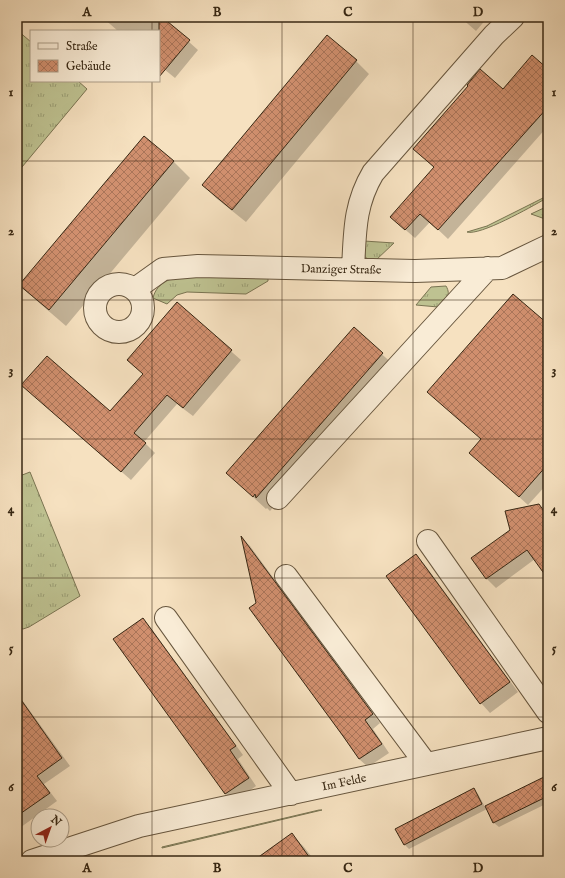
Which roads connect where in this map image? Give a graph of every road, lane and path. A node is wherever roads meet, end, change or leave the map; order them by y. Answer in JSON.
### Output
{"nodes":[{"id":1,"x":514,"y":17,"type":"edge"},
{"id":2,"x":548,"y":246,"type":"edge"},
{"id":3,"x":488,"y":268,"type":"junction"},
{"id":4,"x":353,"y":269,"type":"junction"},
{"id":5,"x":135,"y":289,"type":"dead end"},
{"id":6,"x":278,"y":498,"type":"dead end"},
{"id":7,"x":428,"y":541,"type":"dead end"},
{"id":8,"x":286,"y":576,"type":"dead end"},
{"id":9,"x":166,"y":618,"type":"dead end"},
{"id":10,"x":548,"y":712,"type":"edge"},
{"id":11,"x":548,"y":738,"type":"edge"},
{"id":12,"x":426,"y":764,"type":"junction"},
{"id":13,"x":291,"y":794,"type":"junction"},
{"id":14,"x":32,"y":861,"type":"edge"}],
"edges":[{"from":1,"to":4,"type":"street"},
{"from":2,"to":3,"type":"street","name":"Danziger Straße"},
{"from":3,"to":4,"type":"street","name":"Danziger Straße"},
{"from":3,"to":6,"type":"street"},
{"from":4,"to":5,"type":"street","name":"Danziger Straße"},
{"from":7,"to":10,"type":"street"},
{"from":8,"to":12,"type":"street"},
{"from":9,"to":13,"type":"street"},
{"from":11,"to":12,"type":"street","name":"Im Felde"},
{"from":12,"to":13,"type":"street","name":"Im Felde"},
{"from":13,"to":14,"type":"street","name":"Im Felde"}]}
